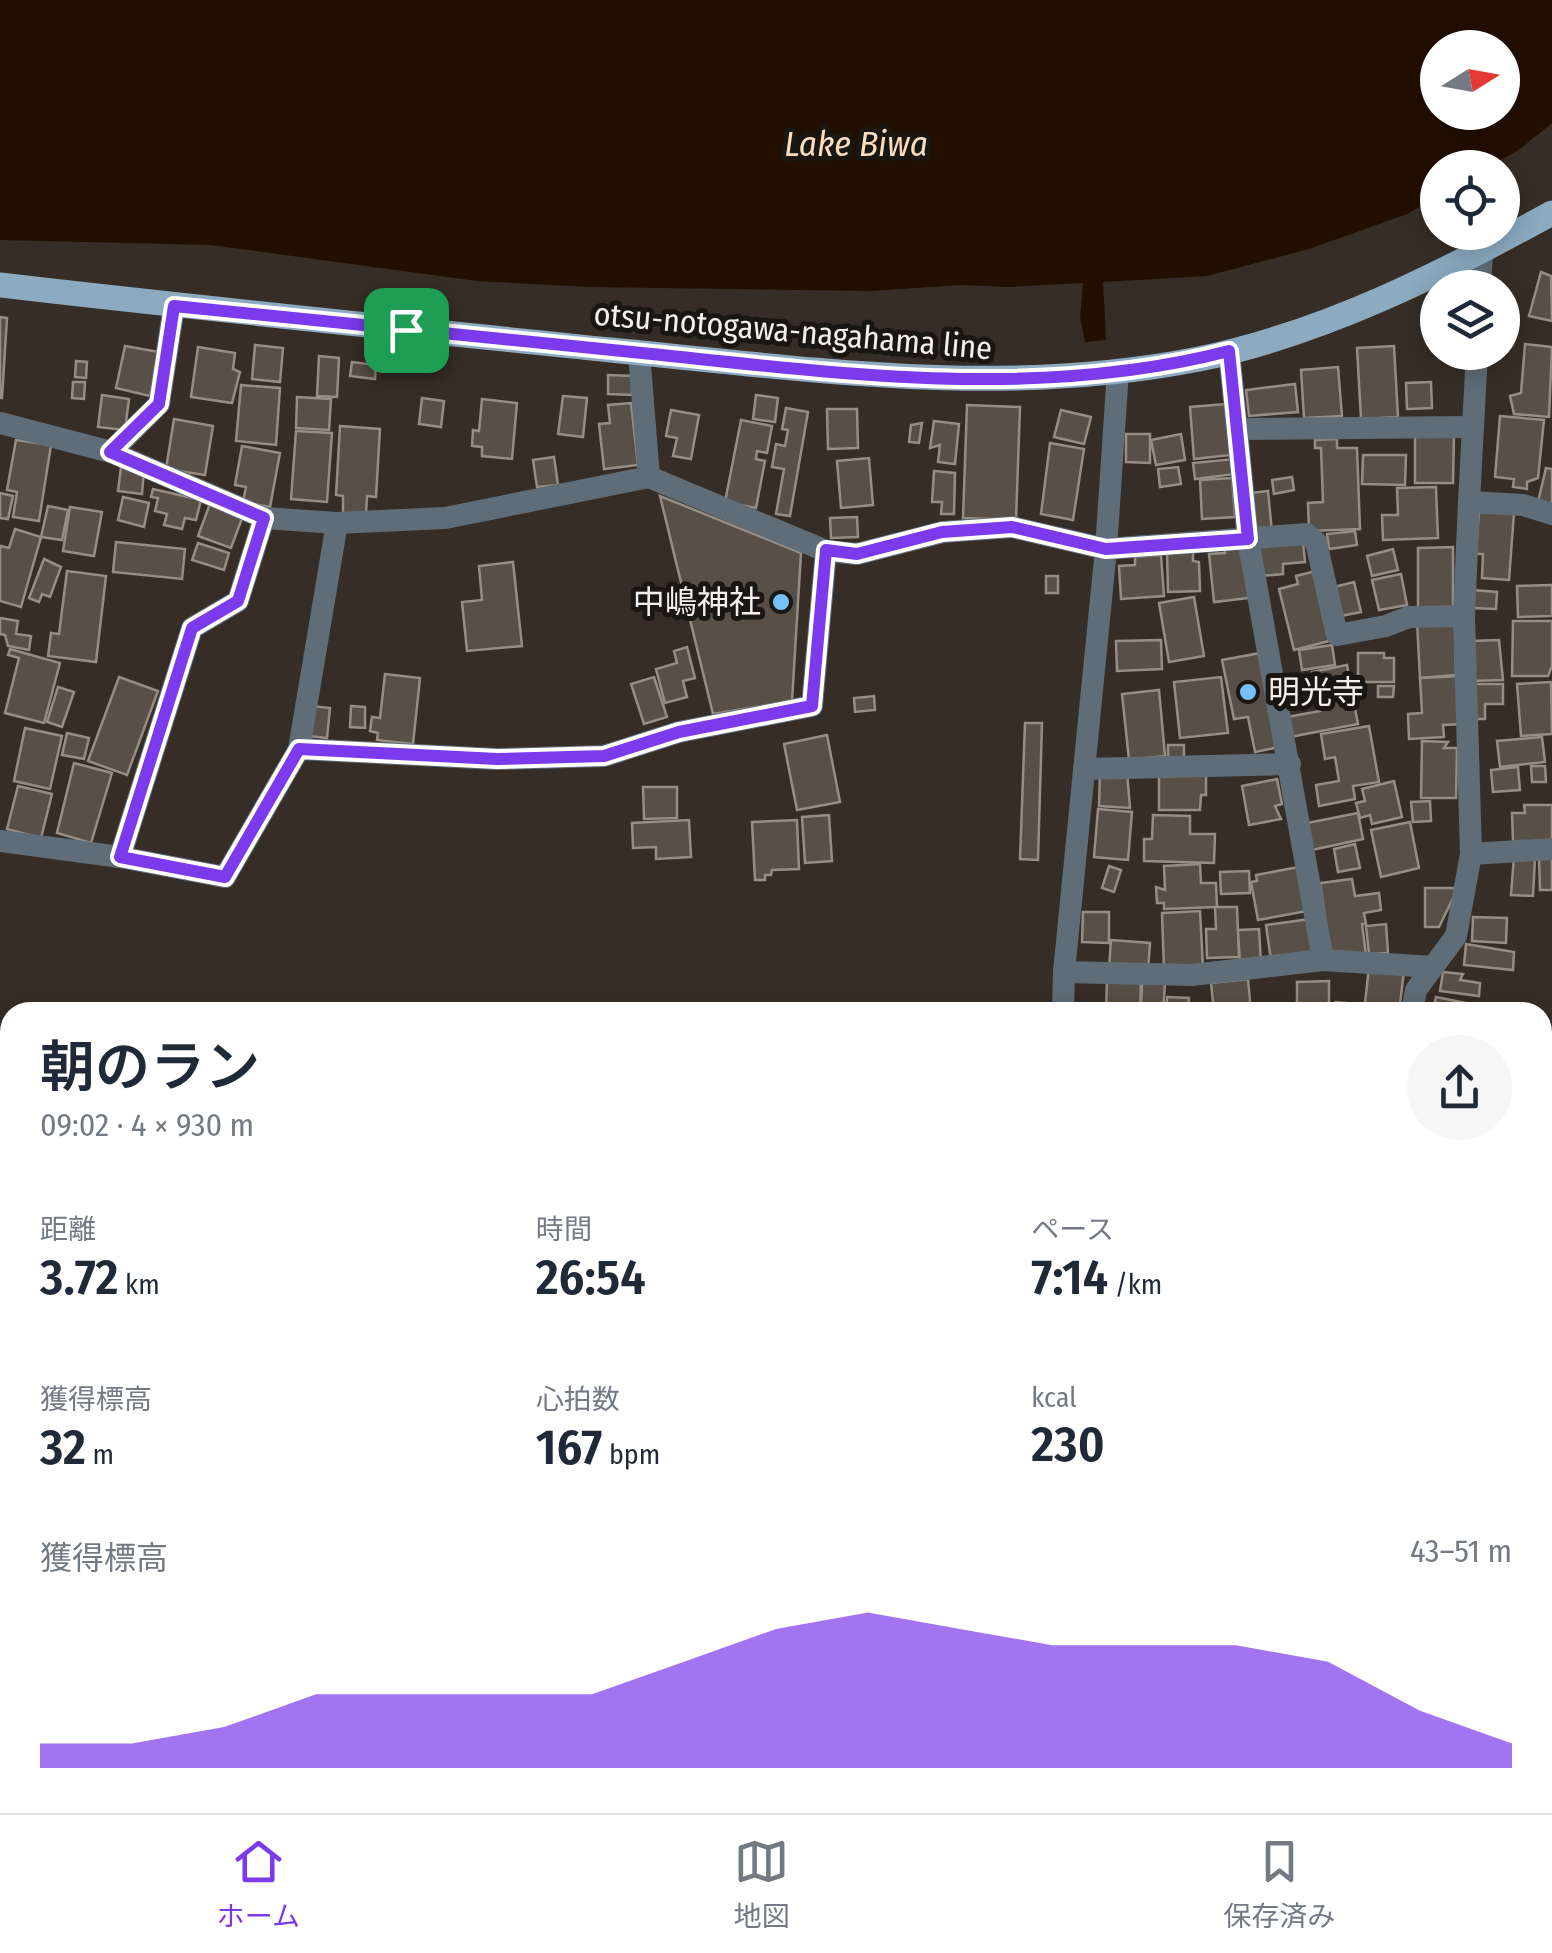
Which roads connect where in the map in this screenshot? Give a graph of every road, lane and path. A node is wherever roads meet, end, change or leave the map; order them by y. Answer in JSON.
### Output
{"nodes":[{"id":1,"x":1552,"y":213,"type":"edge"},
{"id":2,"x":1482,"y":251,"type":"junction"},
{"id":3,"x":1481,"y":270,"type":"edge"},
{"id":4,"x":0,"y":286,"type":"edge"},
{"id":5,"x":174,"y":306,"type":"junction"},
{"id":6,"x":1229,"y":351,"type":"junction"},
{"id":7,"x":639,"y":352,"type":"junction"},
{"id":8,"x":1476,"y":370,"type":"edge"},
{"id":9,"x":1118,"y":371,"type":"junction"},
{"id":10,"x":0,"y":422,"type":"edge"},
{"id":11,"x":1473,"y":427,"type":"junction"},
{"id":12,"x":1237,"y":429,"type":"junction"},
{"id":13,"x":110,"y":452,"type":"junction"},
{"id":14,"x":649,"y":476,"type":"junction"},
{"id":15,"x":1469,"y":502,"type":"junction"},
{"id":16,"x":1552,"y":514,"type":"edge"},
{"id":17,"x":264,"y":518,"type":"junction"},
{"id":18,"x":337,"y":523,"type":"junction"},
{"id":19,"x":1248,"y":539,"type":"junction"},
{"id":20,"x":1106,"y":549,"type":"junction"},
{"id":21,"x":826,"y":550,"type":"junction"},
{"id":22,"x":1464,"y":616,"type":"junction"},
{"id":23,"x":299,"y":749,"type":"junction"},
{"id":24,"x":1290,"y":764,"type":"junction"},
{"id":25,"x":1084,"y":769,"type":"junction"},
{"id":26,"x":0,"y":840,"type":"edge"},
{"id":27,"x":1552,"y":849,"type":"edge"},
{"id":28,"x":1471,"y":854,"type":"junction"},
{"id":29,"x":120,"y":857,"type":"junction"},
{"id":30,"x":1322,"y":960,"type":"junction"},
{"id":31,"x":1433,"y":968,"type":"junction"},
{"id":32,"x":1064,"y":972,"type":"junction"},
{"id":33,"x":1063,"y":1002,"type":"edge"},
{"id":34,"x":1414,"y":1002,"type":"edge"}],
"edges":[{"from":1,"to":2,"type":"main road","name":"otsu-notogawa-nagahama line"},
{"from":2,"to":3,"type":"street"},
{"from":2,"to":6,"type":"main road","name":"otsu-notogawa-nagahama line"},
{"from":4,"to":5,"type":"main road","name":"otsu-notogawa-nagahama line"},
{"from":5,"to":7,"type":"main road","name":"otsu-notogawa-nagahama line"},
{"from":5,"to":13,"type":"street"},
{"from":6,"to":9,"type":"main road","name":"otsu-notogawa-nagahama line"},
{"from":6,"to":12,"type":"street"},
{"from":7,"to":9,"type":"main road","name":"otsu-notogawa-nagahama line"},
{"from":7,"to":14,"type":"street"},
{"from":8,"to":11,"type":"street"},
{"from":9,"to":20,"type":"street"},
{"from":10,"to":13,"type":"street"},
{"from":11,"to":12,"type":"street"},
{"from":11,"to":15,"type":"street"},
{"from":12,"to":19,"type":"street"},
{"from":13,"to":17,"type":"street"},
{"from":14,"to":18,"type":"street"},
{"from":14,"to":21,"type":"street"},
{"from":15,"to":16,"type":"street"},
{"from":15,"to":22,"type":"street"},
{"from":17,"to":18,"type":"street"},
{"from":17,"to":29,"type":"street"},
{"from":18,"to":23,"type":"street"},
{"from":19,"to":20,"type":"street"},
{"from":19,"to":22,"type":"street"},
{"from":19,"to":24,"type":"street"},
{"from":20,"to":21,"type":"street"},
{"from":20,"to":25,"type":"street"},
{"from":21,"to":23,"type":"street"},
{"from":22,"to":28,"type":"street"},
{"from":23,"to":29,"type":"street"},
{"from":24,"to":25,"type":"street"},
{"from":24,"to":30,"type":"street"},
{"from":25,"to":32,"type":"street"},
{"from":26,"to":29,"type":"street"},
{"from":27,"to":28,"type":"street"},
{"from":28,"to":31,"type":"street"},
{"from":30,"to":31,"type":"street"},
{"from":30,"to":32,"type":"street"},
{"from":31,"to":34,"type":"street"},
{"from":32,"to":33,"type":"street"}]}
